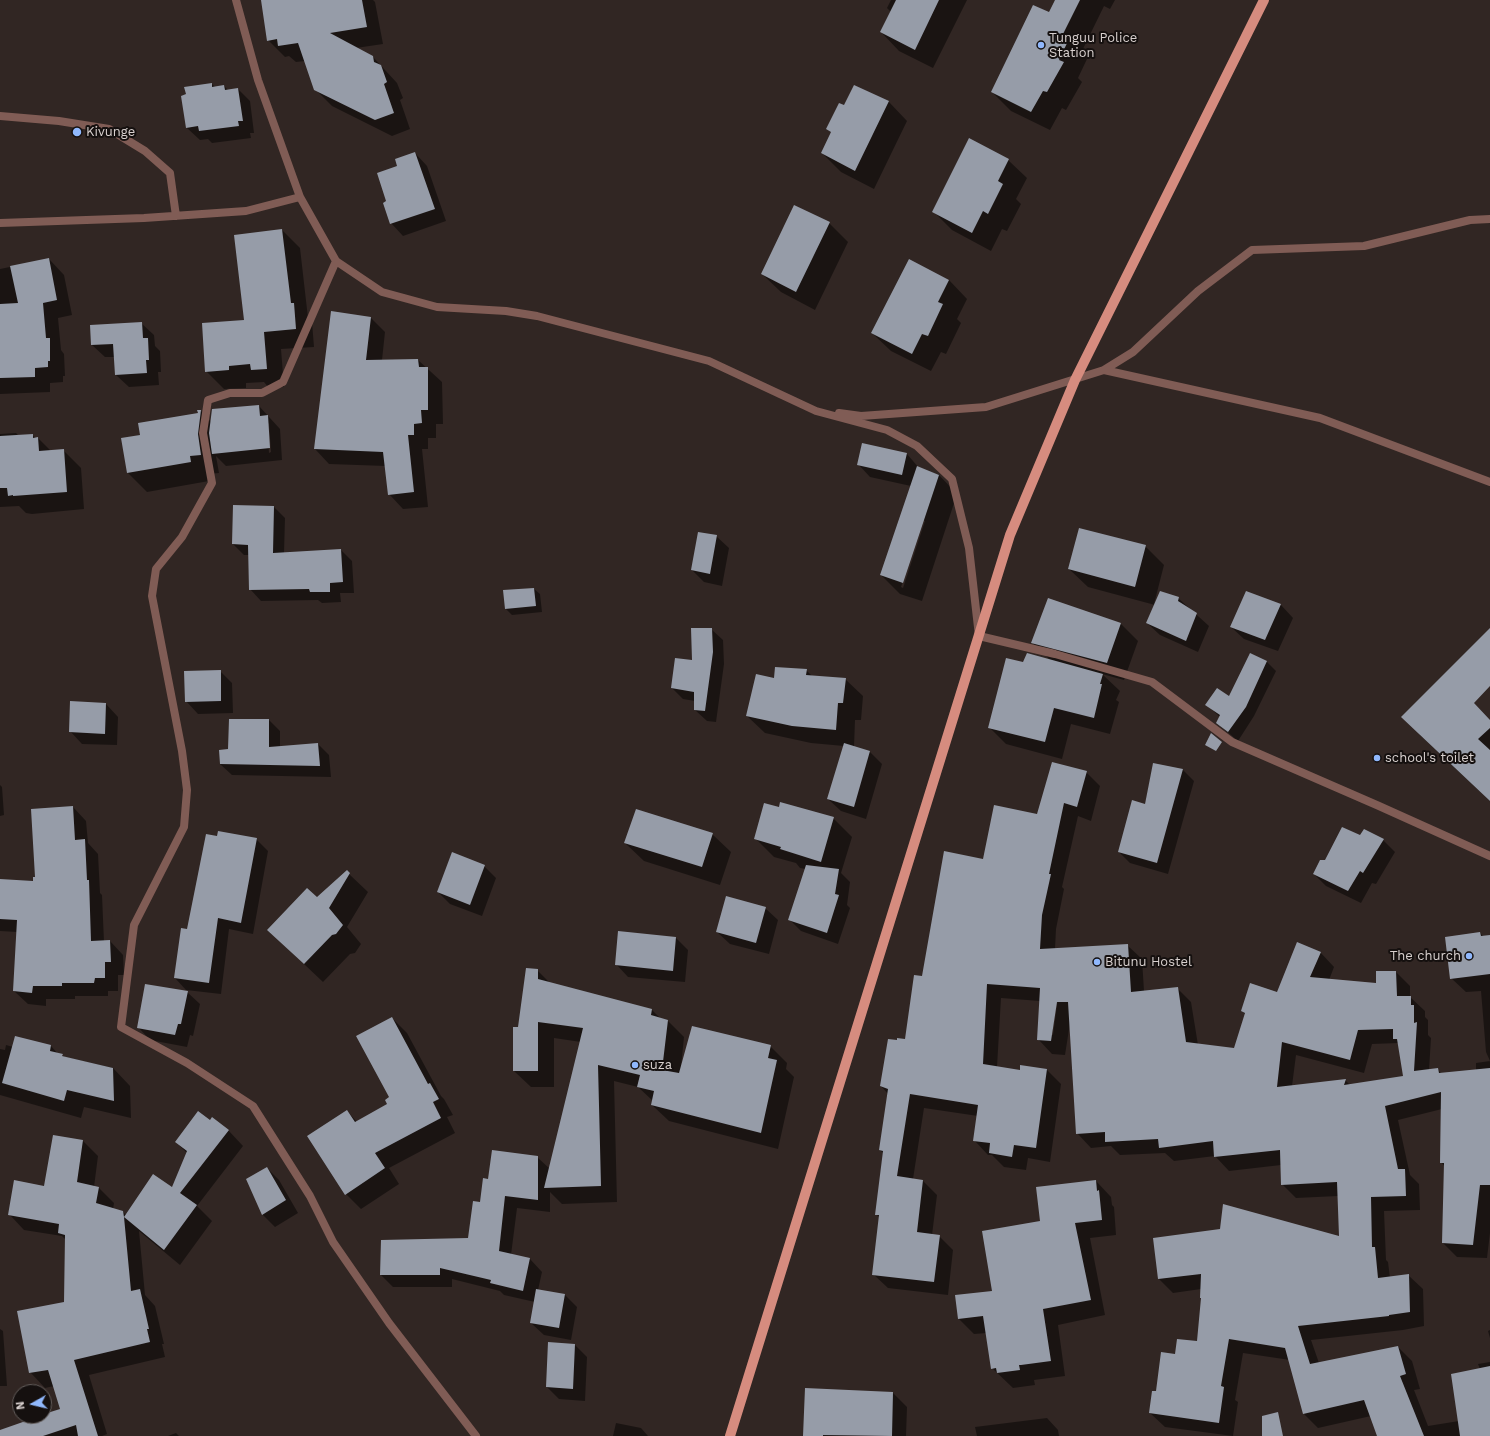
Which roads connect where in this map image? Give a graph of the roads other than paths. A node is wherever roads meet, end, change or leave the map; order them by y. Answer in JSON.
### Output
{"nodes":[{"id":1,"x":236,"y":0,"type":"edge"},
{"id":2,"x":1264,"y":0,"type":"edge"},
{"id":3,"x":0,"y":116,"type":"edge"},
{"id":4,"x":300,"y":197,"type":"junction"},
{"id":5,"x":176,"y":216,"type":"junction"},
{"id":6,"x":1490,"y":219,"type":"edge"},
{"id":7,"x":0,"y":223,"type":"edge"},
{"id":8,"x":336,"y":261,"type":"junction"},
{"id":9,"x":1104,"y":370,"type":"junction"},
{"id":10,"x":1075,"y":380,"type":"junction"},
{"id":11,"x":816,"y":411,"type":"junction"},
{"id":12,"x":1490,"y":482,"type":"edge"},
{"id":13,"x":979,"y":636,"type":"junction"},
{"id":14,"x":1490,"y":856,"type":"edge"},
{"id":15,"x":476,"y":1436,"type":"edge"},
{"id":16,"x":730,"y":1436,"type":"edge"}],
"edges":[{"from":1,"to":4,"type":"street"},
{"from":2,"to":10,"type":"main road"},
{"from":3,"to":5,"type":"street"},
{"from":4,"to":5,"type":"street"},
{"from":4,"to":8,"type":"street"},
{"from":5,"to":7,"type":"street"},
{"from":6,"to":9,"type":"street"},
{"from":8,"to":11,"type":"street"},
{"from":8,"to":15,"type":"street"},
{"from":9,"to":10,"type":"street"},
{"from":9,"to":12,"type":"street"},
{"from":10,"to":11,"type":"street"},
{"from":10,"to":13,"type":"main road"},
{"from":11,"to":13,"type":"street"},
{"from":13,"to":14,"type":"street"},
{"from":13,"to":16,"type":"main road"}]}
